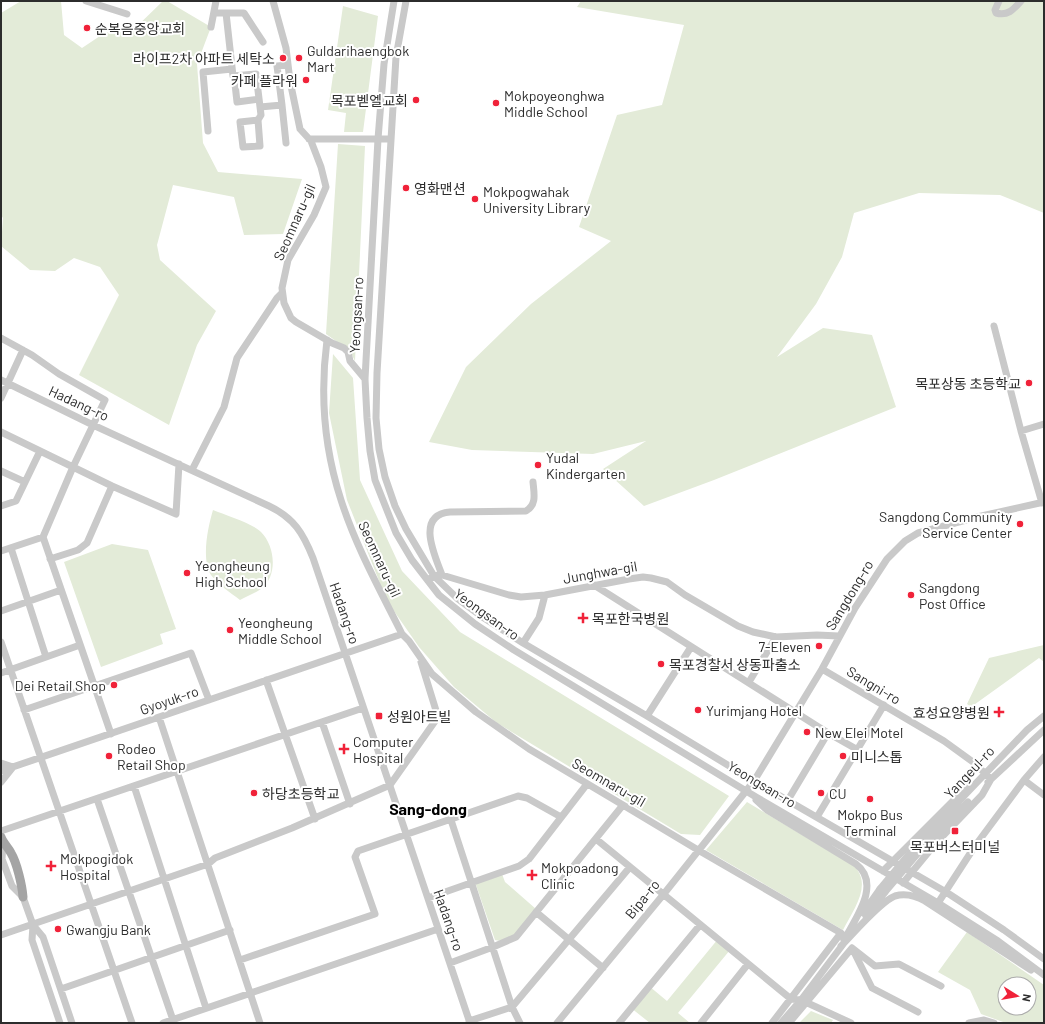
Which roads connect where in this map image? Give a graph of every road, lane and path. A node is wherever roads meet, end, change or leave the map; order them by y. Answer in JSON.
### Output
{"nodes":[{"id":1,"x":86,"y":1,"type":"edge"},
{"id":2,"x":216,"y":1,"type":"edge"},
{"id":3,"x":273,"y":1,"type":"edge"},
{"id":4,"x":394,"y":1,"type":"edge"},
{"id":5,"x":404,"y":1,"type":"edge"},
{"id":6,"x":999,"y":1,"type":"edge"},
{"id":7,"x":1021,"y":1,"type":"edge"},
{"id":8,"x":214,"y":13,"type":"junction"},
{"id":9,"x":226,"y":13,"type":"junction"},
{"id":10,"x":127,"y":14,"type":"dead end"},
{"id":11,"x":211,"y":27,"type":"dead end"},
{"id":12,"x":263,"y":42,"type":"dead end"},
{"id":13,"x":288,"y":65,"type":"junction"},
{"id":14,"x":232,"y":69,"type":"junction"},
{"id":15,"x":235,"y":84,"type":"dead end"},
{"id":16,"x":259,"y":99,"type":"junction"},
{"id":17,"x":282,"y":105,"type":"junction"},
{"id":18,"x":260,"y":107,"type":"junction"},
{"id":19,"x":258,"y":120,"type":"dead end"},
{"id":20,"x":208,"y":131,"type":"dead end"},
{"id":21,"x":309,"y":139,"type":"junction"},
{"id":22,"x":378,"y":139,"type":"junction"},
{"id":23,"x":390,"y":139,"type":"junction"},
{"id":24,"x":286,"y":143,"type":"dead end"},
{"id":25,"x":282,"y":293,"type":"junction"},
{"id":26,"x":994,"y":326,"type":"dead end"},
{"id":27,"x":1,"y":338,"type":"edge"},
{"id":28,"x":327,"y":340,"type":"junction"},
{"id":29,"x":23,"y":350,"type":"junction"},
{"id":30,"x":365,"y":379,"type":"junction"},
{"id":31,"x":4,"y":382,"type":"edge"},
{"id":32,"x":1,"y":398,"type":"edge"},
{"id":33,"x":1044,"y":424,"type":"edge"},
{"id":34,"x":93,"y":425,"type":"junction"},
{"id":35,"x":1021,"y":431,"type":"junction"},
{"id":36,"x":1,"y":432,"type":"edge"},
{"id":37,"x":40,"y":451,"type":"junction"},
{"id":38,"x":179,"y":464,"type":"junction"},
{"id":39,"x":72,"y":467,"type":"junction"},
{"id":40,"x":192,"y":470,"type":"junction"},
{"id":41,"x":1,"y":471,"type":"edge"},
{"id":42,"x":25,"y":482,"type":"junction"},
{"id":43,"x":534,"y":482,"type":"dead end"},
{"id":44,"x":112,"y":486,"type":"junction"},
{"id":45,"x":1043,"y":502,"type":"edge"},
{"id":46,"x":1,"y":506,"type":"edge"},
{"id":47,"x":43,"y":537,"type":"junction"},
{"id":48,"x":11,"y":548,"type":"junction"},
{"id":49,"x":1,"y":551,"type":"edge"},
{"id":50,"x":50,"y":559,"type":"junction"},
{"id":51,"x":442,"y":575,"type":"junction"},
{"id":52,"x":434,"y":576,"type":"junction"},
{"id":53,"x":427,"y":581,"type":"junction"},
{"id":54,"x":594,"y":585,"type":"junction"},
{"id":55,"x":61,"y":590,"type":"junction"},
{"id":56,"x":545,"y":595,"type":"junction"},
{"id":57,"x":28,"y":601,"type":"junction"},
{"id":58,"x":1,"y":611,"type":"edge"},
{"id":59,"x":402,"y":634,"type":"junction"},
{"id":60,"x":839,"y":636,"type":"junction"},
{"id":61,"x":776,"y":637,"type":"junction"},
{"id":62,"x":1,"y":642,"type":"edge"},
{"id":63,"x":523,"y":643,"type":"junction"},
{"id":64,"x":80,"y":645,"type":"junction"},
{"id":65,"x":691,"y":647,"type":"junction"},
{"id":66,"x":345,"y":653,"type":"junction"},
{"id":67,"x":46,"y":657,"type":"junction"},
{"id":68,"x":420,"y":657,"type":"junction"},
{"id":69,"x":11,"y":669,"type":"junction"},
{"id":70,"x":822,"y":669,"type":"junction"},
{"id":71,"x":1,"y":673,"type":"edge"},
{"id":72,"x":266,"y":680,"type":"junction"},
{"id":73,"x":749,"y":682,"type":"junction"},
{"id":74,"x":94,"y":686,"type":"junction"},
{"id":75,"x":209,"y":700,"type":"junction"},
{"id":76,"x":884,"y":705,"type":"junction"},
{"id":77,"x":363,"y":708,"type":"junction"},
{"id":78,"x":24,"y":710,"type":"junction"},
{"id":79,"x":795,"y":711,"type":"junction"},
{"id":80,"x":648,"y":716,"type":"junction"},
{"id":81,"x":1044,"y":716,"type":"edge"},
{"id":82,"x":159,"y":717,"type":"junction"},
{"id":83,"x":322,"y":722,"type":"junction"},
{"id":84,"x":1044,"y":730,"type":"edge"},
{"id":85,"x":828,"y":733,"type":"junction"},
{"id":86,"x":111,"y":734,"type":"junction"},
{"id":87,"x":285,"y":734,"type":"junction"},
{"id":88,"x":858,"y":750,"type":"junction"},
{"id":89,"x":1044,"y":757,"type":"edge"},
{"id":90,"x":40,"y":758,"type":"junction"},
{"id":91,"x":1,"y":763,"type":"edge"},
{"id":92,"x":13,"y":767,"type":"junction"},
{"id":93,"x":1,"y":771,"type":"edge"},
{"id":94,"x":177,"y":771,"type":"junction"},
{"id":95,"x":985,"y":773,"type":"junction"},
{"id":96,"x":991,"y":779,"type":"junction"},
{"id":97,"x":1024,"y":780,"type":"junction"},
{"id":98,"x":754,"y":781,"type":"junction"},
{"id":99,"x":1,"y":782,"type":"edge"},
{"id":100,"x":587,"y":784,"type":"junction"},
{"id":101,"x":390,"y":785,"type":"junction"},
{"id":102,"x":134,"y":786,"type":"junction"},
{"id":103,"x":747,"y":791,"type":"junction"},
{"id":104,"x":1044,"y":796,"type":"edge"},
{"id":105,"x":97,"y":799,"type":"junction"},
{"id":106,"x":788,"y":800,"type":"junction"},
{"id":107,"x":350,"y":804,"type":"junction"},
{"id":108,"x":624,"y":805,"type":"junction"},
{"id":109,"x":59,"y":812,"type":"junction"},
{"id":110,"x":561,"y":817,"type":"junction"},
{"id":111,"x":817,"y":817,"type":"junction"},
{"id":112,"x":315,"y":819,"type":"junction"},
{"id":113,"x":451,"y":820,"type":"junction"},
{"id":114,"x":1,"y":831,"type":"edge"},
{"id":115,"x":407,"y":835,"type":"junction"},
{"id":116,"x":596,"y":839,"type":"junction"},
{"id":117,"x":2,"y":840,"type":"edge"},
{"id":118,"x":698,"y":850,"type":"junction"},
{"id":119,"x":917,"y":850,"type":"junction"},
{"id":120,"x":892,"y":861,"type":"junction"},
{"id":121,"x":208,"y":864,"type":"junction"},
{"id":122,"x":630,"y":867,"type":"junction"},
{"id":123,"x":883,"y":871,"type":"junction"},
{"id":124,"x":912,"y":872,"type":"junction"},
{"id":125,"x":164,"y":879,"type":"junction"},
{"id":126,"x":472,"y":882,"type":"junction"},
{"id":127,"x":903,"y":882,"type":"junction"},
{"id":128,"x":129,"y":891,"type":"junction"},
{"id":129,"x":946,"y":892,"type":"junction"},
{"id":130,"x":663,"y":895,"type":"junction"},
{"id":131,"x":23,"y":896,"type":"joint"},
{"id":132,"x":428,"y":898,"type":"junction"},
{"id":133,"x":938,"y":903,"type":"junction"},
{"id":134,"x":91,"y":904,"type":"junction"},
{"id":135,"x":536,"y":912,"type":"junction"},
{"id":136,"x":34,"y":925,"type":"junction"},
{"id":137,"x":700,"y":925,"type":"junction"},
{"id":138,"x":438,"y":929,"type":"junction"},
{"id":139,"x":230,"y":930,"type":"junction"},
{"id":140,"x":1,"y":936,"type":"edge"},
{"id":141,"x":569,"y":940,"type":"junction"},
{"id":142,"x":186,"y":946,"type":"junction"},
{"id":143,"x":841,"y":946,"type":"junction"},
{"id":144,"x":493,"y":947,"type":"junction"},
{"id":145,"x":852,"y":948,"type":"junction"},
{"id":146,"x":152,"y":958,"type":"junction"},
{"id":147,"x":1044,"y":959,"type":"edge"},
{"id":148,"x":240,"y":960,"type":"junction"},
{"id":149,"x":450,"y":963,"type":"junction"},
{"id":150,"x":748,"y":964,"type":"junction"},
{"id":151,"x":603,"y":968,"type":"junction"},
{"id":152,"x":114,"y":971,"type":"junction"},
{"id":153,"x":1044,"y":975,"type":"edge"},
{"id":154,"x":1044,"y":979,"type":"edge"},
{"id":155,"x":941,"y":986,"type":"dead end"},
{"id":156,"x":60,"y":989,"type":"junction"},
{"id":157,"x":251,"y":993,"type":"junction"},
{"id":158,"x":791,"y":999,"type":"junction"},
{"id":159,"x":804,"y":1001,"type":"junction"},
{"id":160,"x":512,"y":1007,"type":"junction"},
{"id":161,"x":206,"y":1008,"type":"junction"},
{"id":162,"x":918,"y":1012,"type":"dead end"},
{"id":163,"x":173,"y":1020,"type":"junction"},
{"id":164,"x":470,"y":1022,"type":"edge"},
{"id":165,"x":60,"y":1023,"type":"edge"},
{"id":166,"x":72,"y":1023,"type":"edge"},
{"id":167,"x":132,"y":1023,"type":"edge"},
{"id":168,"x":163,"y":1023,"type":"edge"},
{"id":169,"x":260,"y":1023,"type":"edge"},
{"id":170,"x":520,"y":1023,"type":"edge"},
{"id":171,"x":557,"y":1023,"type":"edge"},
{"id":172,"x":619,"y":1023,"type":"edge"},
{"id":173,"x":701,"y":1023,"type":"edge"},
{"id":174,"x":772,"y":1023,"type":"edge"},
{"id":175,"x":781,"y":1023,"type":"edge"},
{"id":176,"x":789,"y":1023,"type":"edge"},
{"id":177,"x":851,"y":1023,"type":"edge"},
{"id":178,"x":969,"y":1023,"type":"edge"},
{"id":179,"x":994,"y":1023,"type":"edge"}],
"edges":[{"from":1,"to":10,"type":"street"},
{"from":2,"to":8,"type":"street"},
{"from":3,"to":13,"type":"street","name":"Seomnaru-gil"},
{"from":4,"to":22,"type":"street","name":"Yeongsan-ro"},
{"from":5,"to":23,"type":"street","name":"Yeongsan-ro"},
{"from":6,"to":7,"type":"street"},
{"from":8,"to":9,"type":"street"},
{"from":8,"to":11,"type":"street"},
{"from":9,"to":12,"type":"street"},
{"from":9,"to":14,"type":"street"},
{"from":13,"to":17,"type":"street"},
{"from":13,"to":21,"type":"street","name":"Seomnaru-gil"},
{"from":14,"to":16,"type":"street"},
{"from":14,"to":20,"type":"street"},
{"from":15,"to":16,"type":"street"},
{"from":16,"to":18,"type":"street"},
{"from":17,"to":18,"type":"street"},
{"from":17,"to":24,"type":"street"},
{"from":18,"to":19,"type":"street"},
{"from":21,"to":22,"type":"street"},
{"from":21,"to":25,"type":"street","name":"Seomnaru-gil"},
{"from":22,"to":23,"type":"street"},
{"from":22,"to":30,"type":"street","name":"Yeongsan-ro"},
{"from":23,"to":52,"type":"street","name":"Yeongsan-ro"},
{"from":25,"to":28,"type":"street","name":"Seomnaru-gil"},
{"from":25,"to":40,"type":"street"},
{"from":26,"to":35,"type":"street"},
{"from":27,"to":29,"type":"street"},
{"from":28,"to":30,"type":"street"},
{"from":28,"to":59,"type":"street","name":"Seomnaru-gil"},
{"from":29,"to":31,"type":"street"},
{"from":29,"to":34,"type":"street"},
{"from":30,"to":53,"type":"street","name":"Yeongsan-ro"},
{"from":31,"to":32,"type":"street"},
{"from":31,"to":34,"type":"street","name":"Hadang-ro"},
{"from":33,"to":35,"type":"street"},
{"from":34,"to":38,"type":"street","name":"Hadang-ro"},
{"from":34,"to":39,"type":"street"},
{"from":35,"to":45,"type":"street"},
{"from":36,"to":37,"type":"street"},
{"from":37,"to":39,"type":"street"},
{"from":37,"to":42,"type":"street"},
{"from":38,"to":40,"type":"street","name":"Hadang-ro"},
{"from":38,"to":44,"type":"street"},
{"from":39,"to":44,"type":"street"},
{"from":39,"to":47,"type":"street"},
{"from":40,"to":66,"type":"street","name":"Hadang-ro"},
{"from":41,"to":42,"type":"street"},
{"from":42,"to":46,"type":"street"},
{"from":43,"to":51,"type":"street"},
{"from":44,"to":50,"type":"street"},
{"from":45,"to":60,"type":"street","name":"Sangdong-ro"},
{"from":47,"to":48,"type":"street"},
{"from":47,"to":50,"type":"street"},
{"from":48,"to":49,"type":"street"},
{"from":48,"to":57,"type":"street"},
{"from":50,"to":55,"type":"street"},
{"from":51,"to":52,"type":"street","name":"Junghwa-gil"},
{"from":51,"to":56,"type":"street","name":"Junghwa-gil"},
{"from":52,"to":53,"type":"street","name":"Junghwa-gil"},
{"from":52,"to":63,"type":"street","name":"Yeongsan-ro"},
{"from":53,"to":103,"type":"street","name":"Yeongsan-ro"},
{"from":54,"to":56,"type":"street","name":"Junghwa-gil"},
{"from":54,"to":61,"type":"street","name":"Junghwa-gil"},
{"from":54,"to":65,"type":"street"},
{"from":55,"to":57,"type":"street"},
{"from":55,"to":64,"type":"street"},
{"from":56,"to":63,"type":"street"},
{"from":57,"to":58,"type":"street"},
{"from":57,"to":67,"type":"street"},
{"from":59,"to":66,"type":"street","name":"Gyoyuk-ro"},
{"from":59,"to":68,"type":"street","name":"Seomnaru-gil"},
{"from":60,"to":61,"type":"street","name":"Junghwa-gil"},
{"from":60,"to":70,"type":"street","name":"Sangdong-ro"},
{"from":61,"to":73,"type":"street"},
{"from":62,"to":69,"type":"street"},
{"from":63,"to":80,"type":"street","name":"Yeongsan-ro"},
{"from":64,"to":67,"type":"street"},
{"from":64,"to":74,"type":"street"},
{"from":65,"to":73,"type":"street"},
{"from":65,"to":80,"type":"street"},
{"from":66,"to":72,"type":"street","name":"Gyoyuk-ro"},
{"from":66,"to":77,"type":"street","name":"Hadang-ro"},
{"from":67,"to":69,"type":"street"},
{"from":68,"to":100,"type":"street","name":"Seomnaru-gil"},
{"from":68,"to":101,"type":"street"},
{"from":69,"to":71,"type":"street"},
{"from":69,"to":78,"type":"street"},
{"from":70,"to":76,"type":"street","name":"Sangni-ro"},
{"from":70,"to":79,"type":"street","name":"Sangdong-ro"},
{"from":72,"to":75,"type":"street","name":"Gyoyuk-ro"},
{"from":72,"to":87,"type":"street"},
{"from":73,"to":79,"type":"street"},
{"from":74,"to":75,"type":"street"},
{"from":74,"to":78,"type":"street"},
{"from":74,"to":86,"type":"street"},
{"from":75,"to":82,"type":"street","name":"Gyoyuk-ro"},
{"from":76,"to":88,"type":"street"},
{"from":76,"to":95,"type":"street","name":"Sangni-ro"},
{"from":77,"to":83,"type":"street"},
{"from":77,"to":101,"type":"street","name":"Hadang-ro"},
{"from":78,"to":90,"type":"street"},
{"from":79,"to":85,"type":"street"},
{"from":79,"to":98,"type":"street","name":"Sangdong-ro"},
{"from":80,"to":98,"type":"street","name":"Yeongsan-ro"},
{"from":81,"to":95,"type":"street","name":"Yangeul-ro"},
{"from":82,"to":86,"type":"street","name":"Gyoyuk-ro"},
{"from":82,"to":94,"type":"street"},
{"from":83,"to":87,"type":"street"},
{"from":83,"to":107,"type":"street"},
{"from":84,"to":96,"type":"street","name":"Yangeul-ro"},
{"from":85,"to":88,"type":"street"},
{"from":85,"to":106,"type":"street"},
{"from":86,"to":90,"type":"street","name":"Gyoyuk-ro"},
{"from":87,"to":94,"type":"street"},
{"from":87,"to":112,"type":"street"},
{"from":88,"to":111,"type":"street"},
{"from":89,"to":97,"type":"street"},
{"from":90,"to":92,"type":"street","name":"Gyoyuk-ro"},
{"from":90,"to":109,"type":"street"},
{"from":91,"to":92,"type":"street"},
{"from":92,"to":93,"type":"street","name":"Gyoyuk-ro"},
{"from":92,"to":99,"type":"street"},
{"from":94,"to":102,"type":"street"},
{"from":94,"to":121,"type":"street"},
{"from":95,"to":96,"type":"street","name":"Sangni-ro"},
{"from":95,"to":119,"type":"street","name":"Yangeul-ro"},
{"from":95,"to":120,"type":"street"},
{"from":96,"to":119,"type":"street","name":"Yangeul-ro"},
{"from":96,"to":124,"type":"street"},
{"from":97,"to":104,"type":"street"},
{"from":97,"to":129,"type":"street"},
{"from":98,"to":103,"type":"street","name":"Sangdong-ro"},
{"from":98,"to":106,"type":"street","name":"Yeongsan-ro"},
{"from":100,"to":108,"type":"street","name":"Seomnaru-gil"},
{"from":100,"to":110,"type":"street"},
{"from":101,"to":107,"type":"street"},
{"from":101,"to":115,"type":"street","name":"Hadang-ro"},
{"from":102,"to":105,"type":"street"},
{"from":102,"to":125,"type":"street"},
{"from":103,"to":118,"type":"street","name":"Bipa-ro"},
{"from":103,"to":123,"type":"street","name":"Yeongsan-ro"},
{"from":103,"to":143,"type":"street"},
{"from":105,"to":109,"type":"street"},
{"from":105,"to":128,"type":"street"},
{"from":106,"to":111,"type":"street","name":"Yeongsan-ro"},
{"from":107,"to":112,"type":"street"},
{"from":108,"to":116,"type":"street"},
{"from":108,"to":118,"type":"street","name":"Seomnaru-gil"},
{"from":109,"to":114,"type":"street"},
{"from":109,"to":134,"type":"street"},
{"from":110,"to":113,"type":"street"},
{"from":110,"to":126,"type":"street"},
{"from":111,"to":120,"type":"street","name":"Yeongsan-ro"},
{"from":112,"to":121,"type":"street"},
{"from":113,"to":115,"type":"street"},
{"from":113,"to":126,"type":"street"},
{"from":115,"to":132,"type":"street","name":"Hadang-ro"},
{"from":115,"to":148,"type":"street"},
{"from":116,"to":122,"type":"street"},
{"from":116,"to":135,"type":"street"},
{"from":117,"to":131,"type":"main road"},
{"from":118,"to":130,"type":"street","name":"Bipa-ro"},
{"from":118,"to":158,"type":"street","name":"Seomnaru-gil"},
{"from":119,"to":143,"type":"street","bridge":true},
{"from":120,"to":123,"type":"street"},
{"from":120,"to":124,"type":"street","name":"Yeongsan-ro"},
{"from":121,"to":125,"type":"street"},
{"from":121,"to":139,"type":"street"},
{"from":122,"to":130,"type":"street"},
{"from":122,"to":141,"type":"street"},
{"from":123,"to":127,"type":"street","name":"Yeongsan-ro"},
{"from":124,"to":127,"type":"street"},
{"from":124,"to":129,"type":"street","name":"Yeongsan-ro"},
{"from":125,"to":128,"type":"street"},
{"from":125,"to":142,"type":"street"},
{"from":126,"to":132,"type":"street"},
{"from":126,"to":144,"type":"street"},
{"from":127,"to":133,"type":"street","name":"Yeongsan-ro"},
{"from":128,"to":134,"type":"street"},
{"from":128,"to":146,"type":"street"},
{"from":129,"to":133,"type":"street"},
{"from":129,"to":147,"type":"street","name":"Yeongsan-ro"},
{"from":130,"to":137,"type":"street"},
{"from":130,"to":151,"type":"street","name":"Bipa-ro"},
{"from":131,"to":136,"type":"street"},
{"from":132,"to":138,"type":"street","name":"Hadang-ro"},
{"from":133,"to":153,"type":"street","name":"Yeongsan-ro"},
{"from":134,"to":136,"type":"street"},
{"from":134,"to":152,"type":"street"},
{"from":135,"to":141,"type":"street"},
{"from":135,"to":144,"type":"street"},
{"from":136,"to":140,"type":"street"},
{"from":136,"to":156,"type":"street"},
{"from":136,"to":165,"type":"street"},
{"from":137,"to":150,"type":"street"},
{"from":137,"to":172,"type":"street"},
{"from":138,"to":149,"type":"street","name":"Hadang-ro"},
{"from":138,"to":157,"type":"street"},
{"from":139,"to":142,"type":"street"},
{"from":139,"to":148,"type":"street"},
{"from":141,"to":151,"type":"street"},
{"from":141,"to":160,"type":"street"},
{"from":142,"to":146,"type":"street"},
{"from":142,"to":161,"type":"street"},
{"from":143,"to":154,"type":"street"},
{"from":143,"to":159,"type":"street"},
{"from":144,"to":149,"type":"street"},
{"from":144,"to":160,"type":"street"},
{"from":145,"to":155,"type":"street"},
{"from":145,"to":159,"type":"street"},
{"from":145,"to":162,"type":"street"},
{"from":146,"to":152,"type":"street"},
{"from":146,"to":163,"type":"street"},
{"from":148,"to":157,"type":"street"},
{"from":149,"to":164,"type":"street","name":"Hadang-ro"},
{"from":150,"to":158,"type":"street"},
{"from":150,"to":173,"type":"street"},
{"from":151,"to":171,"type":"street","name":"Bipa-ro"},
{"from":152,"to":156,"type":"street"},
{"from":152,"to":167,"type":"street"},
{"from":156,"to":166,"type":"street"},
{"from":157,"to":161,"type":"street"},
{"from":157,"to":169,"type":"street"},
{"from":158,"to":159,"type":"street"},
{"from":158,"to":174,"type":"street"},
{"from":159,"to":175,"type":"street"},
{"from":159,"to":176,"type":"street"},
{"from":159,"to":177,"type":"street"},
{"from":160,"to":164,"type":"street"},
{"from":160,"to":170,"type":"street"},
{"from":161,"to":163,"type":"street"},
{"from":163,"to":168,"type":"street"},
{"from":178,"to":179,"type":"street"}]}
